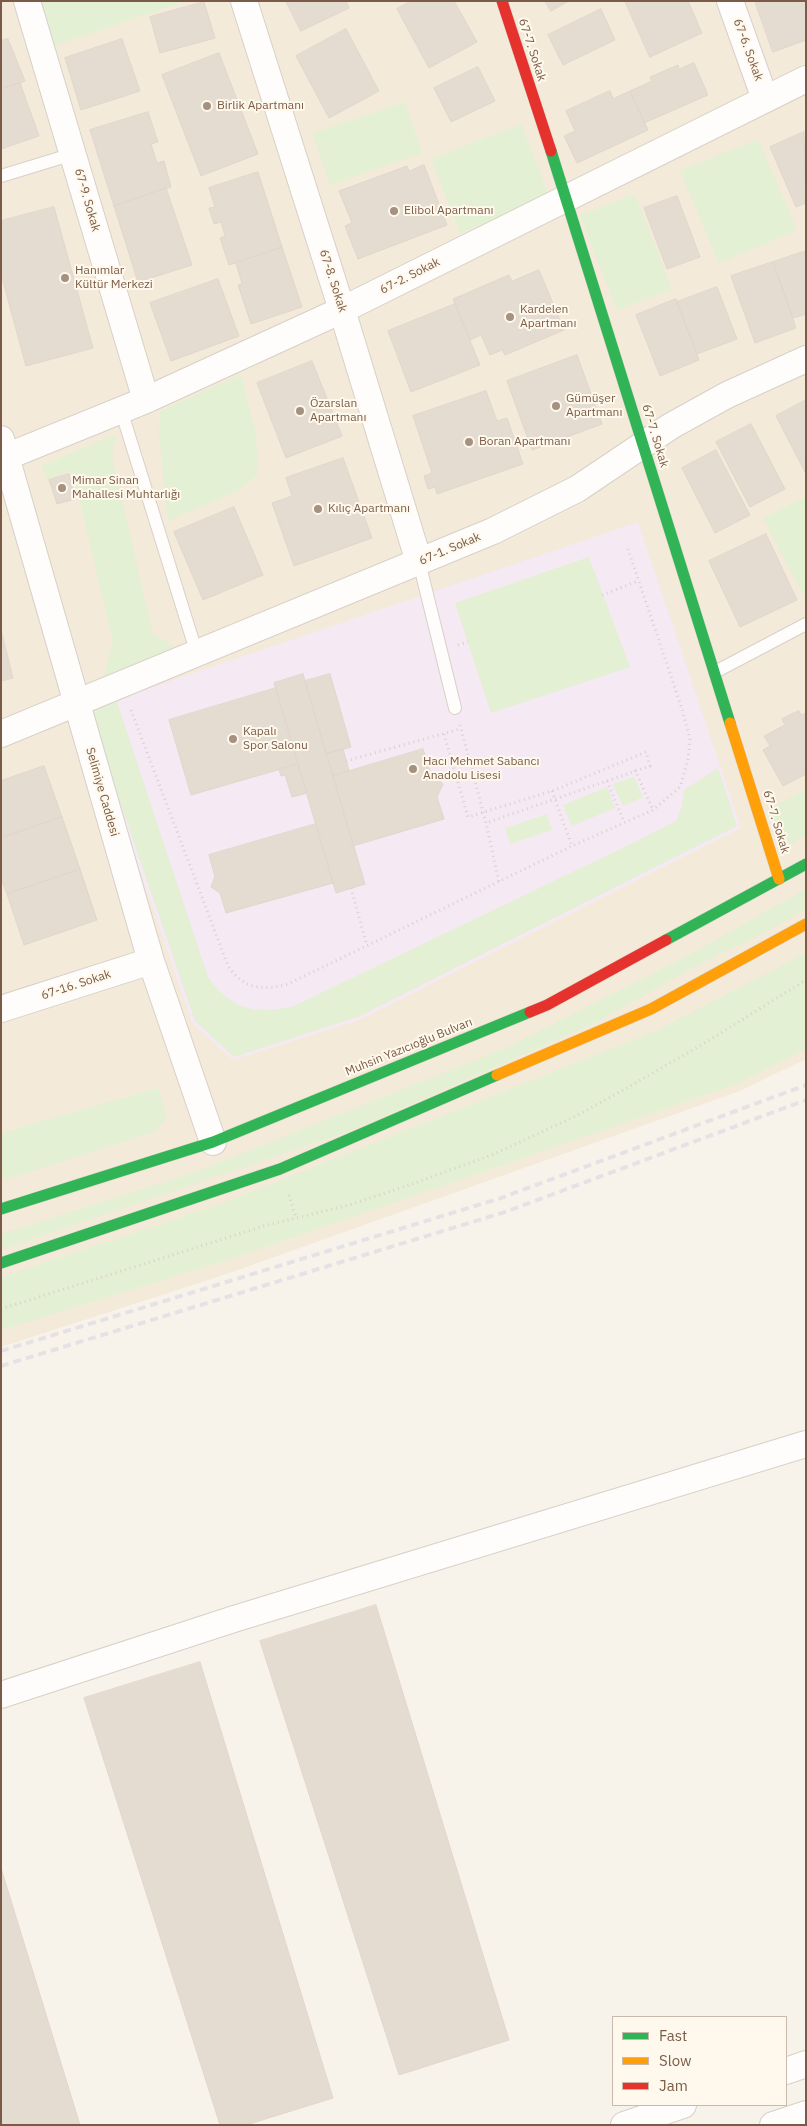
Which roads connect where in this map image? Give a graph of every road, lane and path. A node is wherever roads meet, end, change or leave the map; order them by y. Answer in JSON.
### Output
{"nodes":[{"id":1,"x":27,"y":1,"type":"edge"},
{"id":2,"x":244,"y":1,"type":"edge"},
{"id":3,"x":502,"y":1,"type":"edge"},
{"id":4,"x":730,"y":1,"type":"edge"},
{"id":5,"x":806,"y":79,"type":"edge"},
{"id":6,"x":766,"y":99,"type":"junction"},
{"id":7,"x":73,"y":154,"type":"junction"},
{"id":8,"x":1,"y":176,"type":"edge"},
{"id":9,"x":566,"y":197,"type":"junction"},
{"id":10,"x":342,"y":310,"type":"junction"},
{"id":11,"x":806,"y":359,"type":"edge"},
{"id":12,"x":146,"y":400,"type":"junction"},
{"id":13,"x":121,"y":410,"type":"junction"},
{"id":14,"x":643,"y":444,"type":"junction"},
{"id":15,"x":3,"y":452,"type":"edge"},
{"id":16,"x":628,"y":549,"type":"dead end"},
{"id":17,"x":419,"y":562,"type":"junction"},
{"id":18,"x":638,"y":581,"type":"junction"},
{"id":19,"x":602,"y":595,"type":"dead end"},
{"id":20,"x":806,"y":624,"type":"edge"},
{"id":21,"x":197,"y":654,"type":"junction"},
{"id":22,"x":715,"y":672,"type":"junction"},
{"id":23,"x":122,"y":685,"type":"junction"},
{"id":24,"x":76,"y":704,"type":"junction"},
{"id":25,"x":455,"y":708,"type":"joint"},
{"id":26,"x":461,"y":729,"type":"junction"},
{"id":27,"x":1,"y":734,"type":"edge"},
{"id":28,"x":444,"y":734,"type":"junction"},
{"id":29,"x":346,"y":761,"type":"dead end"},
{"id":30,"x":635,"y":770,"type":"junction"},
{"id":31,"x":607,"y":780,"type":"junction"},
{"id":32,"x":552,"y":790,"type":"junction"},
{"id":33,"x":556,"y":800,"type":"junction"},
{"id":34,"x":653,"y":810,"type":"junction"},
{"id":35,"x":483,"y":813,"type":"junction"},
{"id":36,"x":624,"y":822,"type":"junction"},
{"id":37,"x":486,"y":823,"type":"junction"},
{"id":38,"x":572,"y":846,"type":"junction"},
{"id":39,"x":806,"y":864,"type":"edge"},
{"id":40,"x":779,"y":879,"type":"junction"},
{"id":41,"x":500,"y":882,"type":"junction"},
{"id":42,"x":350,"y":888,"type":"dead end"},
{"id":43,"x":806,"y":924,"type":"edge"},
{"id":44,"x":367,"y":946,"type":"junction"},
{"id":45,"x":151,"y":961,"type":"junction"},
{"id":46,"x":806,"y":980,"type":"edge"},
{"id":47,"x":1,"y":1009,"type":"edge"},
{"id":48,"x":213,"y":1142,"type":"junction"},
{"id":49,"x":1,"y":1209,"type":"edge"},
{"id":50,"x":1,"y":1263,"type":"edge"},
{"id":51,"x":1,"y":1309,"type":"edge"},
{"id":52,"x":806,"y":1444,"type":"edge"},
{"id":53,"x":1,"y":1694,"type":"edge"},
{"id":54,"x":806,"y":2064,"type":"edge"},
{"id":55,"x":787,"y":2071,"type":"edge"},
{"id":56,"x":680,"y":2106,"type":"edge"},
{"id":57,"x":806,"y":2114,"type":"edge"},
{"id":58,"x":624,"y":2125,"type":"edge"},
{"id":59,"x":773,"y":2125,"type":"edge"}],
"edges":[{"from":1,"to":7,"type":"street","name":"67-9. Sokak"},
{"from":2,"to":10,"type":"street","name":"67-8. Sokak"},
{"from":3,"to":9,"type":"main road","name":"67-7. Sokak"},
{"from":4,"to":6,"type":"street","name":"67-6. Sokak"},
{"from":5,"to":6,"type":"street","name":"67-2. Sokak"},
{"from":6,"to":9,"type":"street","name":"67-2. Sokak"},
{"from":7,"to":8,"type":"lane"},
{"from":7,"to":12,"type":"street","name":"67-9. Sokak"},
{"from":9,"to":10,"type":"street","name":"67-2. Sokak"},
{"from":9,"to":14,"type":"main road","name":"67-7. Sokak"},
{"from":10,"to":12,"type":"street","name":"67-2. Sokak"},
{"from":10,"to":17,"type":"street","name":"67-8. Sokak"},
{"from":11,"to":14,"type":"street","name":"67-1. Sokak"},
{"from":12,"to":13,"type":"street","name":"67-2. Sokak"},
{"from":13,"to":15,"type":"street","name":"67-2. Sokak"},
{"from":13,"to":21,"type":"lane"},
{"from":14,"to":17,"type":"street","name":"67-1. Sokak"},
{"from":14,"to":22,"type":"main road","name":"67-7. Sokak"},
{"from":15,"to":24,"type":"street","name":"Selimiye Caddesi"},
{"from":16,"to":18,"type":"path"},
{"from":17,"to":21,"type":"street","name":"67-1. Sokak"},
{"from":17,"to":25,"type":"lane"},
{"from":18,"to":19,"type":"path"},
{"from":18,"to":34,"type":"path"},
{"from":20,"to":22,"type":"lane"},
{"from":21,"to":23,"type":"street","name":"67-1. Sokak"},
{"from":22,"to":40,"type":"main road","name":"67-7. Sokak"},
{"from":23,"to":24,"type":"street","name":"67-1. Sokak"},
{"from":23,"to":44,"type":"path"},
{"from":24,"to":27,"type":"street","name":"67-1. Sokak"},
{"from":24,"to":45,"type":"street","name":"Selimiye Caddesi"},
{"from":25,"to":26,"type":"path"},
{"from":26,"to":28,"type":"path"},
{"from":26,"to":35,"type":"path"},
{"from":28,"to":29,"type":"path"},
{"from":28,"to":35,"type":"path"},
{"from":30,"to":31,"type":"path"},
{"from":30,"to":32,"type":"path"},
{"from":30,"to":34,"type":"path"},
{"from":31,"to":33,"type":"path"},
{"from":31,"to":36,"type":"path"},
{"from":32,"to":33,"type":"path"},
{"from":32,"to":35,"type":"path"},
{"from":33,"to":37,"type":"path"},
{"from":33,"to":38,"type":"path"},
{"from":34,"to":36,"type":"path"},
{"from":35,"to":37,"type":"path"},
{"from":36,"to":38,"type":"path"},
{"from":37,"to":41,"type":"path"},
{"from":38,"to":41,"type":"path"},
{"from":39,"to":40,"type":"main road","name":"Muhsin Yazıcıoğlu Bulvarı"},
{"from":40,"to":48,"type":"main road","name":"Muhsin Yazıcıoğlu Bulvarı"},
{"from":41,"to":44,"type":"path"},
{"from":42,"to":44,"type":"path"},
{"from":43,"to":50,"type":"main road"},
{"from":45,"to":47,"type":"street","name":"67-16. Sokak"},
{"from":45,"to":48,"type":"street","name":"Selimiye Caddesi"},
{"from":46,"to":51,"type":"path"},
{"from":48,"to":49,"type":"main road","name":"Muhsin Yazıcıoğlu Bulvarı"},
{"from":52,"to":53,"type":"street"},
{"from":54,"to":55,"type":"street"},
{"from":56,"to":58,"type":"street"},
{"from":57,"to":59,"type":"street"}]}
